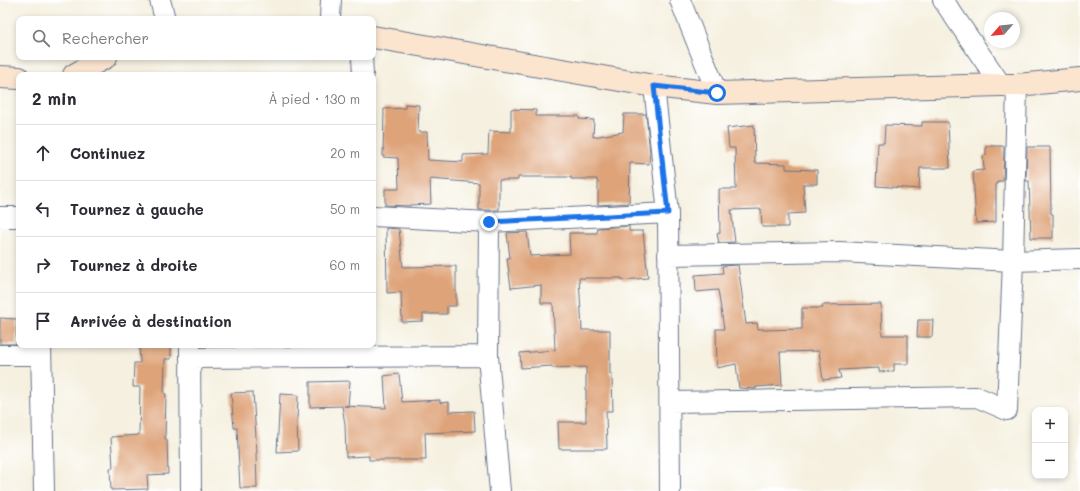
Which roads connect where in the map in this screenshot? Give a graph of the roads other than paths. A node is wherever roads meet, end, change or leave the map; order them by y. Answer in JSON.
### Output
{"nodes":[{"id":1,"x":160,"y":0,"type":"edge"},
{"id":2,"x":331,"y":0,"type":"edge"},
{"id":3,"x":680,"y":0,"type":"edge"},
{"id":4,"x":943,"y":0,"type":"edge"},
{"id":5,"x":164,"y":16,"type":"edge"},
{"id":6,"x":330,"y":16,"type":"edge"},
{"id":7,"x":376,"y":38,"type":"edge"},
{"id":8,"x":101,"y":60,"type":"edge"},
{"id":9,"x":362,"y":60,"type":"edge"},
{"id":10,"x":79,"y":72,"type":"edge"},
{"id":11,"x":363,"y":72,"type":"edge"},
{"id":12,"x":0,"y":77,"type":"edge"},
{"id":13,"x":16,"y":78,"type":"edge"},
{"id":14,"x":1080,"y":79,"type":"edge"},
{"id":15,"x":1009,"y":85,"type":"junction"},
{"id":16,"x":654,"y":86,"type":"junction"},
{"id":17,"x":717,"y":93,"type":"junction"},
{"id":18,"x":668,"y":213,"type":"junction"},
{"id":19,"x":376,"y":216,"type":"edge"},
{"id":20,"x":0,"y":217,"type":"edge"},
{"id":21,"x":16,"y":217,"type":"edge"},
{"id":22,"x":489,"y":222,"type":"junction"},
{"id":23,"x":668,"y":255,"type":"junction"},
{"id":24,"x":1080,"y":260,"type":"edge"},
{"id":25,"x":1013,"y":261,"type":"junction"},
{"id":26,"x":41,"y":350,"type":"edge"},
{"id":27,"x":190,"y":352,"type":"edge"},
{"id":28,"x":0,"y":355,"type":"edge"},
{"id":29,"x":488,"y":356,"type":"junction"},
{"id":30,"x":670,"y":402,"type":"junction"},
{"id":31,"x":44,"y":491,"type":"edge"},
{"id":32,"x":191,"y":491,"type":"edge"},
{"id":33,"x":500,"y":491,"type":"edge"},
{"id":34,"x":670,"y":491,"type":"edge"}],
"edges":[{"from":1,"to":5,"type":"street"},
{"from":2,"to":6,"type":"street"},
{"from":3,"to":17,"type":"street"},
{"from":4,"to":15,"type":"street"},
{"from":7,"to":16,"type":"street"},
{"from":8,"to":10,"type":"street"},
{"from":9,"to":11,"type":"street"},
{"from":12,"to":13,"type":"street"},
{"from":14,"to":15,"type":"street"},
{"from":15,"to":17,"type":"street"},
{"from":15,"to":25,"type":"street"},
{"from":16,"to":17,"type":"street"},
{"from":16,"to":18,"type":"street"},
{"from":18,"to":22,"type":"street"},
{"from":18,"to":23,"type":"street"},
{"from":19,"to":22,"type":"street"},
{"from":20,"to":21,"type":"street"},
{"from":22,"to":29,"type":"street"},
{"from":23,"to":25,"type":"street"},
{"from":23,"to":30,"type":"street"},
{"from":24,"to":25,"type":"street"},
{"from":25,"to":30,"type":"street"},
{"from":26,"to":28,"type":"street"},
{"from":26,"to":31,"type":"street"},
{"from":27,"to":29,"type":"street"},
{"from":27,"to":32,"type":"street"},
{"from":29,"to":33,"type":"street"},
{"from":30,"to":34,"type":"street"}]}
